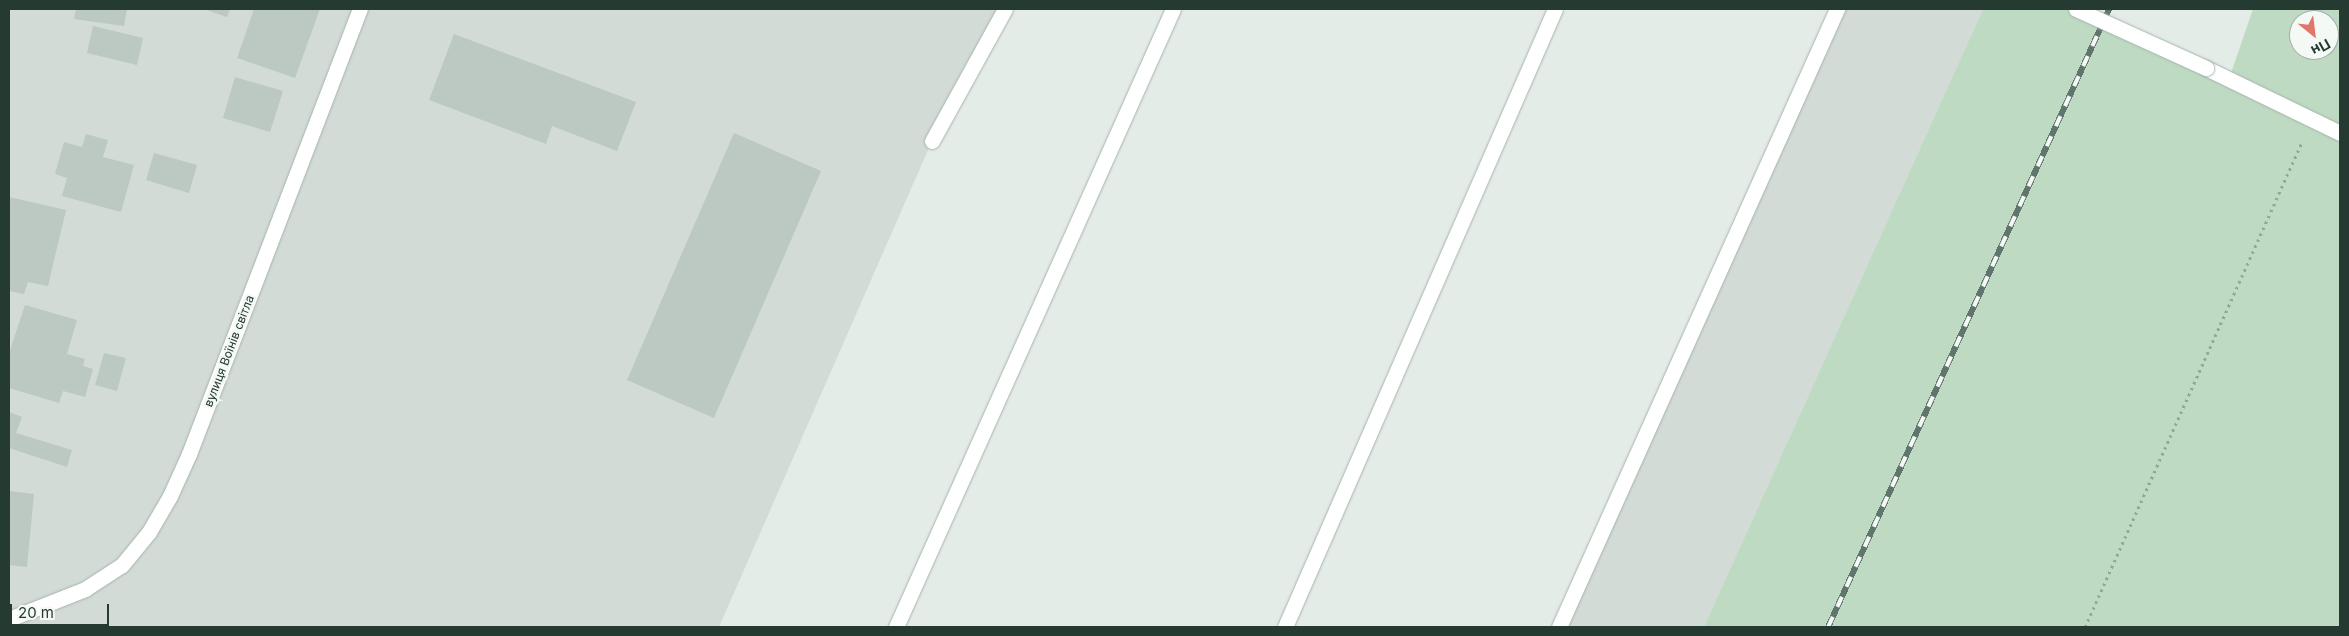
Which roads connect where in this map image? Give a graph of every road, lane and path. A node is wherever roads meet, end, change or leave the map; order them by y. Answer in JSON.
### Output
{"nodes":[{"id":1,"x":360,"y":9,"type":"edge"},
{"id":2,"x":1005,"y":9,"type":"edge"},
{"id":3,"x":1173,"y":9,"type":"edge"},
{"id":4,"x":1555,"y":9,"type":"edge"},
{"id":5,"x":1837,"y":9,"type":"edge"},
{"id":6,"x":2076,"y":9,"type":"edge"},
{"id":7,"x":2312,"y":120,"type":"junction"},
{"id":8,"x":2340,"y":133,"type":"edge"},
{"id":9,"x":932,"y":141,"type":"dead end"},
{"id":10,"x":9,"y":619,"type":"edge"},
{"id":11,"x":896,"y":627,"type":"edge"},
{"id":12,"x":1285,"y":627,"type":"edge"},
{"id":13,"x":1559,"y":627,"type":"edge"},
{"id":14,"x":2085,"y":627,"type":"edge"}],
"edges":[{"from":1,"to":10,"type":"street","name":"вулиця Воїнів світла"},
{"from":2,"to":9,"type":"street"},
{"from":3,"to":11,"type":"street"},
{"from":4,"to":12,"type":"street"},
{"from":5,"to":13,"type":"street"},
{"from":6,"to":7,"type":"street","bridge":true},
{"from":7,"to":8,"type":"street"},
{"from":7,"to":14,"type":"path"}]}
